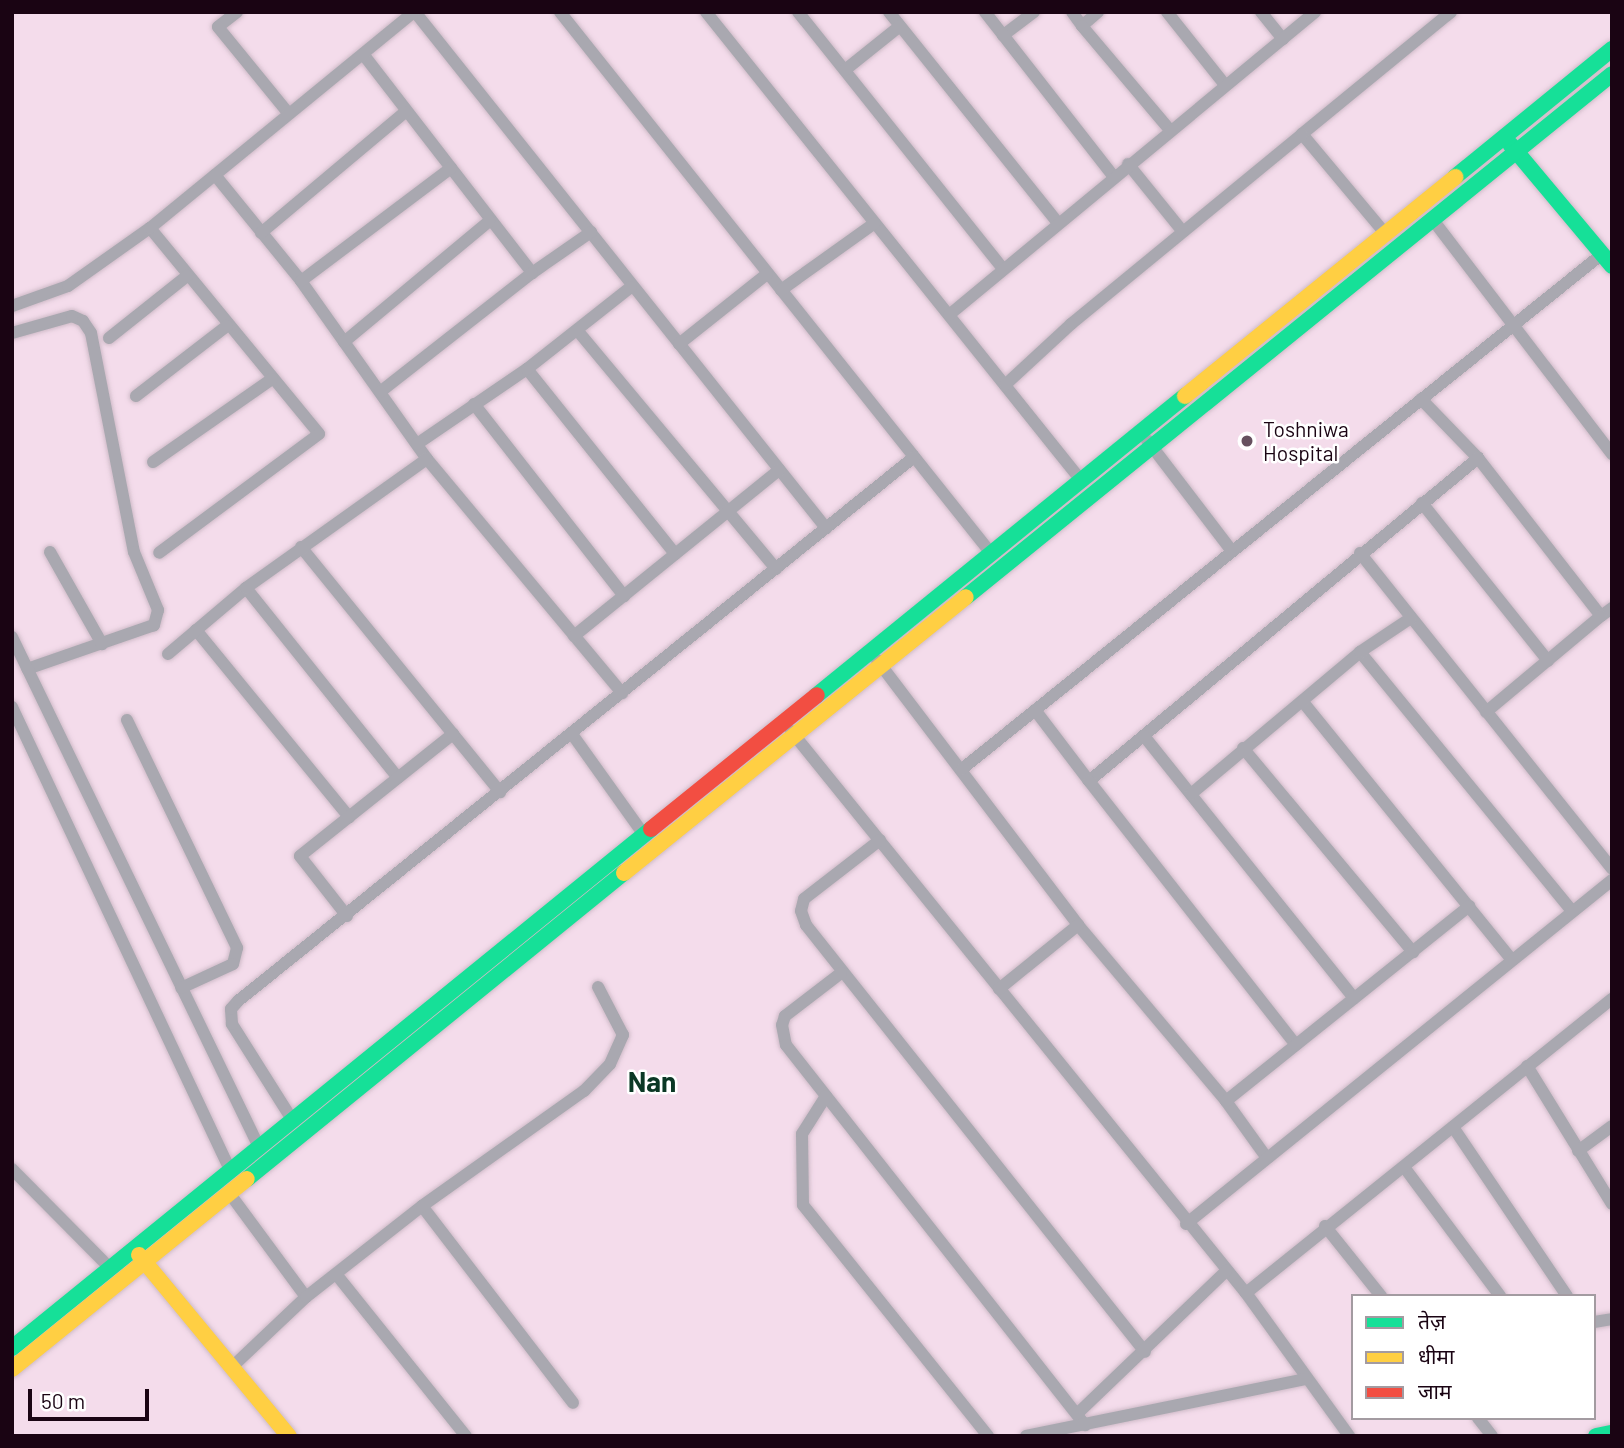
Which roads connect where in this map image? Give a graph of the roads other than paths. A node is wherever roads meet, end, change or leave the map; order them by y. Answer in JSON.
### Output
{"nodes":[{"id":1,"x":237,"y":12,"type":"edge"},
{"id":2,"x":415,"y":12,"type":"edge"},
{"id":3,"x":706,"y":12,"type":"edge"},
{"id":4,"x":798,"y":12,"type":"edge"},
{"id":5,"x":889,"y":12,"type":"edge"},
{"id":6,"x":985,"y":12,"type":"edge"},
{"id":7,"x":1034,"y":12,"type":"edge"},
{"id":8,"x":1072,"y":12,"type":"edge"},
{"id":9,"x":1098,"y":12,"type":"edge"},
{"id":10,"x":1167,"y":12,"type":"edge"},
{"id":11,"x":1261,"y":12,"type":"edge"},
{"id":12,"x":1315,"y":12,"type":"edge"},
{"id":13,"x":1451,"y":12,"type":"edge"},
{"id":14,"x":563,"y":13,"type":"edge"},
{"id":15,"x":900,"y":26,"type":"junction"},
{"id":16,"x":1082,"y":26,"type":"junction"},
{"id":17,"x":1003,"y":35,"type":"junction"},
{"id":18,"x":1283,"y":38,"type":"junction"},
{"id":19,"x":1612,"y":49,"type":"edge"},
{"id":20,"x":363,"y":54,"type":"junction"},
{"id":21,"x":845,"y":70,"type":"junction"},
{"id":22,"x":1612,"y":74,"type":"edge"},
{"id":23,"x":1225,"y":85,"type":"junction"},
{"id":24,"x":405,"y":112,"type":"junction"},
{"id":25,"x":289,"y":114,"type":"junction"},
{"id":26,"x":1170,"y":130,"type":"junction"},
{"id":27,"x":1302,"y":134,"type":"junction"},
{"id":28,"x":1504,"y":136,"type":"junction"},
{"id":29,"x":1517,"y":152,"type":"junction"},
{"id":30,"x":1128,"y":164,"type":"junction"},
{"id":31,"x":451,"y":169,"type":"junction"},
{"id":32,"x":215,"y":175,"type":"junction"},
{"id":33,"x":1113,"y":176,"type":"junction"},
{"id":34,"x":1433,"y":220,"type":"junction"},
{"id":35,"x":489,"y":221,"type":"junction"},
{"id":36,"x":1058,"y":222,"type":"junction"},
{"id":37,"x":875,"y":223,"type":"junction"},
{"id":38,"x":150,"y":228,"type":"junction"},
{"id":39,"x":591,"y":232,"type":"junction"},
{"id":40,"x":1183,"y":232,"type":"junction"},
{"id":41,"x":1384,"y":232,"type":"junction"},
{"id":42,"x":261,"y":233,"type":"junction"},
{"id":43,"x":1607,"y":260,"type":"edge"},
{"id":44,"x":1003,"y":269,"type":"junction"},
{"id":45,"x":532,"y":273,"type":"junction"},
{"id":46,"x":767,"y":274,"type":"junction"},
{"id":47,"x":187,"y":276,"type":"junction"},
{"id":48,"x":301,"y":281,"type":"junction"},
{"id":49,"x":631,"y":287,"type":"junction"},
{"id":50,"x":781,"y":290,"type":"junction"},
{"id":51,"x":12,"y":306,"type":"edge"},
{"id":52,"x":949,"y":315,"type":"junction"},
{"id":53,"x":1513,"y":325,"type":"junction"},
{"id":54,"x":227,"y":326,"type":"junction"},
{"id":55,"x":577,"y":330,"type":"junction"},
{"id":56,"x":12,"y":333,"type":"edge"},
{"id":57,"x":109,"y":338,"type":"dead end"},
{"id":58,"x":344,"y":342,"type":"junction"},
{"id":59,"x":679,"y":344,"type":"junction"},
{"id":60,"x":527,"y":369,"type":"junction"},
{"id":61,"x":272,"y":379,"type":"junction"},
{"id":62,"x":1005,"y":385,"type":"junction"},
{"id":63,"x":380,"y":392,"type":"junction"},
{"id":64,"x":136,"y":396,"type":"dead end"},
{"id":65,"x":1421,"y":399,"type":"junction"},
{"id":66,"x":474,"y":404,"type":"junction"},
{"id":67,"x":1140,"y":430,"type":"junction"},
{"id":68,"x":417,"y":444,"type":"junction"},
{"id":69,"x":1152,"y":447,"type":"junction"},
{"id":70,"x":1612,"y":454,"type":"edge"},
{"id":71,"x":914,"y":457,"type":"junction"},
{"id":72,"x":1478,"y":458,"type":"junction"},
{"id":73,"x":427,"y":459,"type":"junction"},
{"id":74,"x":153,"y":463,"type":"dead end"},
{"id":75,"x":779,"y":470,"type":"junction"},
{"id":76,"x":1080,"y":479,"type":"junction"},
{"id":77,"x":1422,"y":503,"type":"junction"},
{"id":78,"x":726,"y":513,"type":"junction"},
{"id":79,"x":826,"y":528,"type":"junction"},
{"id":80,"x":301,"y":547,"type":"junction"},
{"id":81,"x":1232,"y":551,"type":"junction"},
{"id":82,"x":50,"y":552,"type":"dead end"},
{"id":83,"x":990,"y":552,"type":"junction"},
{"id":84,"x":1360,"y":552,"type":"junction"},
{"id":85,"x":159,"y":553,"type":"dead end"},
{"id":86,"x":675,"y":554,"type":"junction"},
{"id":87,"x":776,"y":569,"type":"junction"},
{"id":88,"x":246,"y":588,"type":"junction"},
{"id":89,"x":624,"y":596,"type":"junction"},
{"id":90,"x":1607,"y":612,"type":"edge"},
{"id":91,"x":1411,"y":618,"type":"junction"},
{"id":92,"x":196,"y":630,"type":"junction"},
{"id":93,"x":574,"y":636,"type":"junction"},
{"id":94,"x":12,"y":637,"type":"edge"},
{"id":95,"x":102,"y":644,"type":"junction"},
{"id":96,"x":869,"y":650,"type":"junction"},
{"id":97,"x":1360,"y":652,"type":"junction"},
{"id":98,"x":168,"y":654,"type":"dead end"},
{"id":99,"x":1548,"y":662,"type":"junction"},
{"id":100,"x":882,"y":667,"type":"junction"},
{"id":101,"x":27,"y":669,"type":"junction"},
{"id":102,"x":622,"y":693,"type":"junction"},
{"id":103,"x":1303,"y":702,"type":"junction"},
{"id":104,"x":12,"y":708,"type":"edge"},
{"id":105,"x":1035,"y":710,"type":"junction"},
{"id":106,"x":1486,"y":712,"type":"junction"},
{"id":107,"x":127,"y":720,"type":"dead end"},
{"id":108,"x":783,"y":721,"type":"junction"},
{"id":109,"x":453,"y":734,"type":"junction"},
{"id":110,"x":572,"y":734,"type":"junction"},
{"id":111,"x":1144,"y":736,"type":"junction"},
{"id":112,"x":796,"y":737,"type":"junction"},
{"id":113,"x":1243,"y":748,"type":"junction"},
{"id":114,"x":961,"y":769,"type":"junction"},
{"id":115,"x":398,"y":778,"type":"junction"},
{"id":116,"x":1089,"y":781,"type":"junction"},
{"id":117,"x":500,"y":792,"type":"junction"},
{"id":118,"x":1191,"y":794,"type":"junction"},
{"id":119,"x":349,"y":817,"type":"junction"},
{"id":120,"x":644,"y":835,"type":"junction"},
{"id":121,"x":880,"y":840,"type":"junction"},
{"id":122,"x":1612,"y":869,"type":"edge"},
{"id":123,"x":1612,"y":880,"type":"edge"},
{"id":124,"x":1469,"y":906,"type":"junction"},
{"id":125,"x":1570,"y":909,"type":"junction"},
{"id":126,"x":347,"y":916,"type":"junction"},
{"id":127,"x":1078,"y":925,"type":"junction"},
{"id":128,"x":1413,"y":951,"type":"junction"},
{"id":129,"x":1512,"y":960,"type":"junction"},
{"id":130,"x":841,"y":972,"type":"junction"},
{"id":131,"x":598,"y":987,"type":"dead end"},
{"id":132,"x":181,"y":988,"type":"junction"},
{"id":133,"x":999,"y":989,"type":"junction"},
{"id":134,"x":1354,"y":998,"type":"junction"},
{"id":135,"x":1612,"y":999,"type":"edge"},
{"id":136,"x":1296,"y":1045,"type":"junction"},
{"id":137,"x":1527,"y":1066,"type":"junction"},
{"id":138,"x":826,"y":1096,"type":"junction"},
{"id":139,"x":1226,"y":1101,"type":"junction"},
{"id":140,"x":293,"y":1121,"type":"junction"},
{"id":141,"x":1612,"y":1126,"type":"edge"},
{"id":142,"x":1453,"y":1127,"type":"junction"},
{"id":143,"x":260,"y":1149,"type":"junction"},
{"id":144,"x":1578,"y":1151,"type":"junction"},
{"id":145,"x":1267,"y":1158,"type":"junction"},
{"id":146,"x":1404,"y":1167,"type":"junction"},
{"id":147,"x":12,"y":1169,"type":"edge"},
{"id":148,"x":231,"y":1172,"type":"junction"},
{"id":149,"x":230,"y":1194,"type":"junction"},
{"id":150,"x":1612,"y":1204,"type":"edge"},
{"id":151,"x":422,"y":1206,"type":"junction"},
{"id":152,"x":1186,"y":1224,"type":"junction"},
{"id":153,"x":1325,"y":1226,"type":"junction"},
{"id":154,"x":134,"y":1250,"type":"junction"},
{"id":155,"x":146,"y":1262,"type":"junction"},
{"id":156,"x":111,"y":1269,"type":"junction"},
{"id":157,"x":1226,"y":1271,"type":"junction"},
{"id":158,"x":336,"y":1275,"type":"junction"},
{"id":159,"x":1246,"y":1293,"type":"junction"},
{"id":160,"x":1379,"y":1294,"type":"edge"},
{"id":161,"x":1499,"y":1294,"type":"edge"},
{"id":162,"x":1566,"y":1294,"type":"edge"},
{"id":163,"x":306,"y":1297,"type":"junction"},
{"id":164,"x":12,"y":1348,"type":"edge"},
{"id":165,"x":1145,"y":1352,"type":"junction"},
{"id":166,"x":232,"y":1367,"type":"junction"},
{"id":167,"x":12,"y":1369,"type":"edge"},
{"id":168,"x":1306,"y":1379,"type":"junction"},
{"id":169,"x":573,"y":1403,"type":"dead end"},
{"id":170,"x":1081,"y":1419,"type":"junction"},
{"id":171,"x":1480,"y":1420,"type":"edge"},
{"id":172,"x":1612,"y":1433,"type":"edge"},
{"id":173,"x":289,"y":1436,"type":"edge"},
{"id":174,"x":466,"y":1436,"type":"edge"},
{"id":175,"x":988,"y":1436,"type":"edge"},
{"id":176,"x":1026,"y":1436,"type":"edge"},
{"id":177,"x":1349,"y":1436,"type":"edge"},
{"id":178,"x":1492,"y":1436,"type":"edge"},
{"id":179,"x":1596,"y":1436,"type":"edge"}],
"edges":[{"from":1,"to":25,"type":"street"},
{"from":2,"to":20,"type":"street"},
{"from":2,"to":39,"type":"street"},
{"from":3,"to":37,"type":"street"},
{"from":4,"to":21,"type":"street"},
{"from":5,"to":15,"type":"street"},
{"from":6,"to":17,"type":"street"},
{"from":7,"to":17,"type":"street"},
{"from":8,"to":16,"type":"street"},
{"from":9,"to":16,"type":"street"},
{"from":10,"to":23,"type":"street"},
{"from":11,"to":18,"type":"street"},
{"from":12,"to":18,"type":"street"},
{"from":13,"to":27,"type":"street"},
{"from":14,"to":46,"type":"street"},
{"from":15,"to":21,"type":"street"},
{"from":15,"to":36,"type":"street"},
{"from":16,"to":26,"type":"street"},
{"from":17,"to":33,"type":"street"},
{"from":18,"to":23,"type":"street"},
{"from":19,"to":28,"type":"street"},
{"from":20,"to":24,"type":"street"},
{"from":20,"to":25,"type":"street"},
{"from":21,"to":44,"type":"street"},
{"from":22,"to":29,"type":"street"},
{"from":23,"to":26,"type":"street"},
{"from":24,"to":31,"type":"street"},
{"from":24,"to":42,"type":"street"},
{"from":25,"to":32,"type":"street"},
{"from":26,"to":30,"type":"street"},
{"from":27,"to":40,"type":"street"},
{"from":27,"to":41,"type":"street"},
{"from":28,"to":29,"type":"street"},
{"from":28,"to":41,"type":"street"},
{"from":29,"to":34,"type":"street"},
{"from":29,"to":43,"type":"street"},
{"from":30,"to":33,"type":"street"},
{"from":30,"to":40,"type":"street"},
{"from":31,"to":35,"type":"street"},
{"from":31,"to":48,"type":"street"},
{"from":32,"to":38,"type":"street"},
{"from":32,"to":42,"type":"street"},
{"from":33,"to":36,"type":"street"},
{"from":34,"to":53,"type":"street"},
{"from":34,"to":69,"type":"street"},
{"from":35,"to":45,"type":"street"},
{"from":35,"to":58,"type":"street"},
{"from":36,"to":44,"type":"street"},
{"from":37,"to":50,"type":"street"},
{"from":37,"to":52,"type":"street"},
{"from":38,"to":47,"type":"street"},
{"from":38,"to":51,"type":"street"},
{"from":39,"to":45,"type":"street"},
{"from":39,"to":49,"type":"street"},
{"from":40,"to":62,"type":"street"},
{"from":41,"to":67,"type":"street"},
{"from":42,"to":48,"type":"street"},
{"from":43,"to":53,"type":"street"},
{"from":44,"to":52,"type":"street"},
{"from":45,"to":63,"type":"street"},
{"from":46,"to":50,"type":"street"},
{"from":46,"to":59,"type":"street"},
{"from":47,"to":54,"type":"street"},
{"from":47,"to":57,"type":"street"},
{"from":48,"to":58,"type":"street"},
{"from":49,"to":55,"type":"street"},
{"from":49,"to":59,"type":"street"},
{"from":50,"to":71,"type":"street"},
{"from":52,"to":62,"type":"street"},
{"from":53,"to":65,"type":"street"},
{"from":53,"to":70,"type":"street"},
{"from":54,"to":61,"type":"street"},
{"from":54,"to":64,"type":"street"},
{"from":55,"to":60,"type":"street"},
{"from":55,"to":78,"type":"street"},
{"from":56,"to":95,"type":"street"},
{"from":58,"to":63,"type":"street"},
{"from":59,"to":75,"type":"street"},
{"from":60,"to":66,"type":"street"},
{"from":60,"to":86,"type":"street"},
{"from":61,"to":74,"type":"street"},
{"from":61,"to":85,"type":"street"},
{"from":62,"to":76,"type":"street"},
{"from":63,"to":68,"type":"street"},
{"from":65,"to":72,"type":"street"},
{"from":65,"to":81,"type":"street"},
{"from":66,"to":68,"type":"street"},
{"from":66,"to":89,"type":"street"},
{"from":67,"to":69,"type":"street"},
{"from":67,"to":76,"type":"street"},
{"from":68,"to":73,"type":"street"},
{"from":69,"to":81,"type":"street"},
{"from":69,"to":100,"type":"street"},
{"from":71,"to":79,"type":"street"},
{"from":71,"to":83,"type":"street"},
{"from":72,"to":77,"type":"street"},
{"from":72,"to":90,"type":"street"},
{"from":73,"to":80,"type":"street"},
{"from":73,"to":93,"type":"street"},
{"from":75,"to":78,"type":"street"},
{"from":75,"to":79,"type":"street"},
{"from":76,"to":83,"type":"street"},
{"from":77,"to":84,"type":"street"},
{"from":77,"to":99,"type":"street"},
{"from":78,"to":86,"type":"street"},
{"from":78,"to":87,"type":"street"},
{"from":79,"to":87,"type":"street"},
{"from":80,"to":88,"type":"street"},
{"from":80,"to":109,"type":"street"},
{"from":81,"to":105,"type":"street"},
{"from":82,"to":95,"type":"street"},
{"from":83,"to":96,"type":"street"},
{"from":84,"to":91,"type":"street"},
{"from":84,"to":111,"type":"street"},
{"from":86,"to":89,"type":"street"},
{"from":87,"to":102,"type":"street"},
{"from":88,"to":92,"type":"street"},
{"from":88,"to":115,"type":"street"},
{"from":89,"to":93,"type":"street"},
{"from":90,"to":99,"type":"street"},
{"from":91,"to":97,"type":"street"},
{"from":91,"to":106,"type":"street"},
{"from":92,"to":98,"type":"street"},
{"from":92,"to":119,"type":"street"},
{"from":93,"to":102,"type":"street"},
{"from":94,"to":101,"type":"street"},
{"from":95,"to":101,"type":"street"},
{"from":96,"to":100,"type":"street"},
{"from":96,"to":108,"type":"street"},
{"from":97,"to":103,"type":"street"},
{"from":97,"to":125,"type":"street"},
{"from":99,"to":106,"type":"street"},
{"from":100,"to":112,"type":"street"},
{"from":100,"to":114,"type":"street"},
{"from":101,"to":132,"type":"street"},
{"from":102,"to":110,"type":"street"},
{"from":103,"to":113,"type":"street"},
{"from":103,"to":124,"type":"street"},
{"from":104,"to":148,"type":"street"},
{"from":105,"to":114,"type":"street"},
{"from":105,"to":116,"type":"street"},
{"from":106,"to":122,"type":"street"},
{"from":107,"to":132,"type":"street"},
{"from":108,"to":112,"type":"street"},
{"from":108,"to":120,"type":"street"},
{"from":109,"to":115,"type":"street"},
{"from":109,"to":117,"type":"street"},
{"from":110,"to":117,"type":"street"},
{"from":110,"to":120,"type":"street"},
{"from":111,"to":116,"type":"street"},
{"from":111,"to":118,"type":"street"},
{"from":112,"to":121,"type":"street"},
{"from":112,"to":149,"type":"street"},
{"from":113,"to":118,"type":"street"},
{"from":113,"to":128,"type":"street"},
{"from":114,"to":127,"type":"street"},
{"from":115,"to":119,"type":"street"},
{"from":116,"to":136,"type":"street"},
{"from":117,"to":126,"type":"street"},
{"from":118,"to":134,"type":"street"},
{"from":119,"to":126,"type":"street"},
{"from":120,"to":140,"type":"street"},
{"from":121,"to":130,"type":"street"},
{"from":121,"to":133,"type":"street"},
{"from":123,"to":125,"type":"street"},
{"from":124,"to":128,"type":"street"},
{"from":124,"to":129,"type":"street"},
{"from":125,"to":129,"type":"street"},
{"from":126,"to":140,"type":"street"},
{"from":127,"to":133,"type":"street"},
{"from":127,"to":139,"type":"street"},
{"from":128,"to":134,"type":"street"},
{"from":129,"to":145,"type":"street"},
{"from":130,"to":138,"type":"street"},
{"from":130,"to":165,"type":"street"},
{"from":131,"to":151,"type":"street"},
{"from":132,"to":143,"type":"street"},
{"from":133,"to":152,"type":"street"},
{"from":134,"to":136,"type":"street"},
{"from":135,"to":137,"type":"street"},
{"from":136,"to":139,"type":"street"},
{"from":137,"to":142,"type":"street"},
{"from":137,"to":144,"type":"street"},
{"from":138,"to":170,"type":"street"},
{"from":138,"to":175,"type":"street"},
{"from":139,"to":145,"type":"street"},
{"from":140,"to":143,"type":"street"},
{"from":141,"to":144,"type":"street"},
{"from":142,"to":146,"type":"street"},
{"from":142,"to":162,"type":"street"},
{"from":143,"to":148,"type":"street"},
{"from":144,"to":150,"type":"street"},
{"from":145,"to":152,"type":"street"},
{"from":146,"to":153,"type":"street"},
{"from":146,"to":161,"type":"street"},
{"from":147,"to":156,"type":"street"},
{"from":148,"to":154,"type":"street"},
{"from":149,"to":155,"type":"street"},
{"from":149,"to":163,"type":"street"},
{"from":151,"to":158,"type":"street"},
{"from":151,"to":169,"type":"street"},
{"from":152,"to":157,"type":"street"},
{"from":153,"to":159,"type":"street"},
{"from":153,"to":160,"type":"street"},
{"from":154,"to":155,"type":"street"},
{"from":154,"to":156,"type":"street"},
{"from":155,"to":166,"type":"street"},
{"from":155,"to":167,"type":"street"},
{"from":156,"to":164,"type":"street"},
{"from":157,"to":159,"type":"street"},
{"from":157,"to":165,"type":"street"},
{"from":158,"to":163,"type":"street"},
{"from":158,"to":174,"type":"street"},
{"from":159,"to":168,"type":"street"},
{"from":163,"to":166,"type":"street"},
{"from":165,"to":170,"type":"street"},
{"from":166,"to":173,"type":"street"},
{"from":168,"to":170,"type":"street"},
{"from":168,"to":177,"type":"street"},
{"from":170,"to":176,"type":"street"},
{"from":171,"to":178,"type":"street"},
{"from":172,"to":179,"type":"street"}]}
